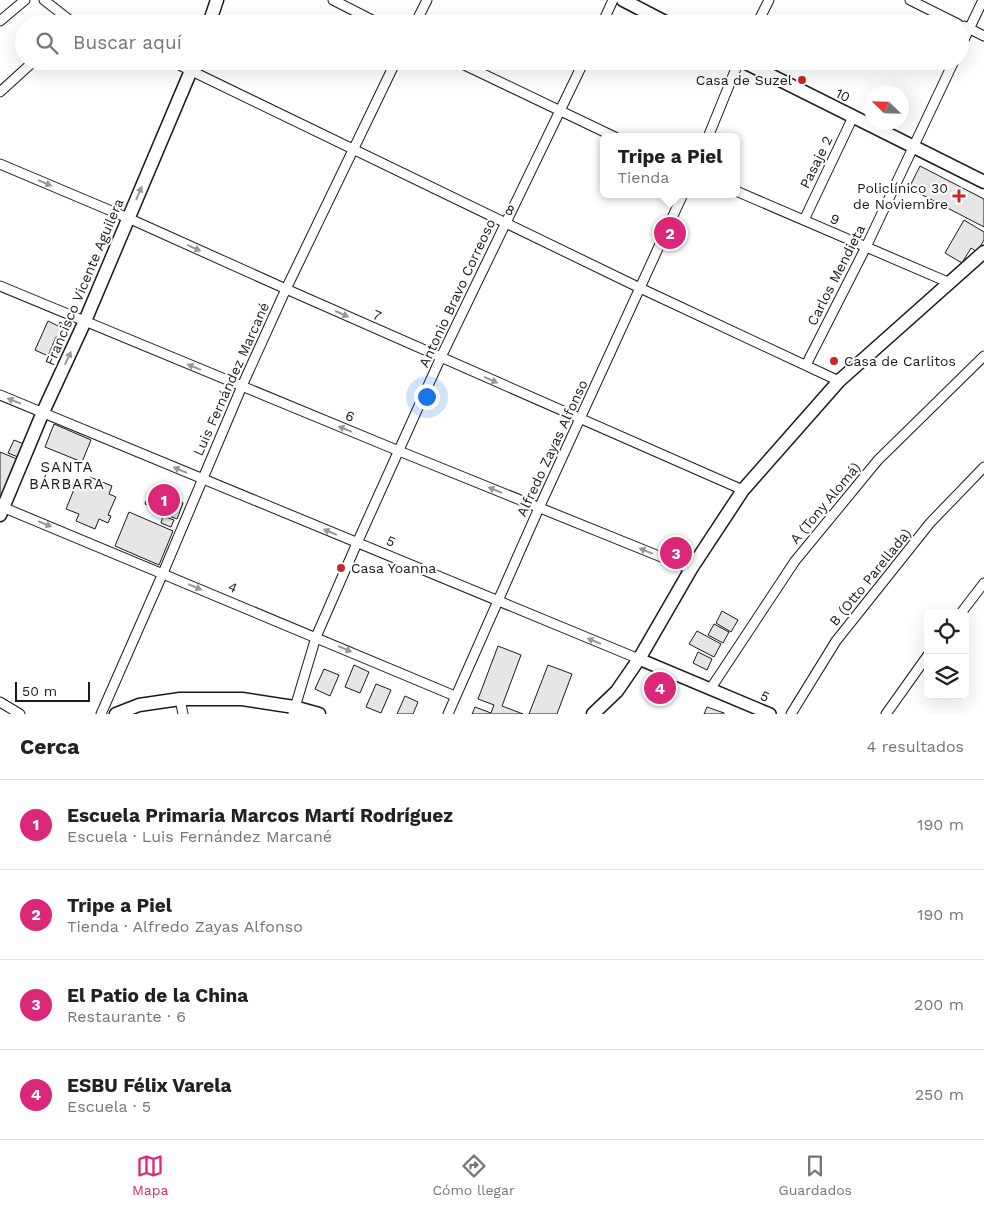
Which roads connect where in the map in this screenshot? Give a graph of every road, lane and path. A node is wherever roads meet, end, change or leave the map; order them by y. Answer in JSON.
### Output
{"nodes":[{"id":1,"x":25,"y":0,"type":"edge"},
{"id":2,"x":44,"y":0,"type":"edge"},
{"id":3,"x":217,"y":0,"type":"edge"},
{"id":4,"x":333,"y":0,"type":"edge"},
{"id":5,"x":427,"y":0,"type":"edge"},
{"id":6,"x":613,"y":0,"type":"edge"},
{"id":7,"x":623,"y":0,"type":"edge"},
{"id":8,"x":769,"y":0,"type":"edge"},
{"id":9,"x":910,"y":0,"type":"edge"},
{"id":10,"x":983,"y":0,"type":"edge"},
{"id":11,"x":62,"y":15,"type":"edge"},
{"id":12,"x":212,"y":15,"type":"edge"},
{"id":13,"x":362,"y":15,"type":"edge"},
{"id":14,"x":420,"y":15,"type":"edge"},
{"id":15,"x":606,"y":15,"type":"edge"},
{"id":16,"x":652,"y":15,"type":"edge"},
{"id":17,"x":762,"y":15,"type":"edge"},
{"id":18,"x":941,"y":15,"type":"edge"},
{"id":19,"x":0,"y":21,"type":"edge"},
{"id":20,"x":969,"y":29,"type":"joint"},
{"id":21,"x":984,"y":36,"type":"edge"},
{"id":22,"x":24,"y":70,"type":"edge"},
{"id":23,"x":191,"y":70,"type":"edge"},
{"id":24,"x":201,"y":70,"type":"edge"},
{"id":25,"x":392,"y":70,"type":"edge"},
{"id":26,"x":474,"y":70,"type":"edge"},
{"id":27,"x":580,"y":70,"type":"edge"},
{"id":28,"x":737,"y":70,"type":"edge"},
{"id":29,"x":759,"y":70,"type":"edge"},
{"id":30,"x":950,"y":70,"type":"edge"},
{"id":31,"x":0,"y":92,"type":"edge"},
{"id":32,"x":560,"y":112,"type":"junction"},
{"id":33,"x":853,"y":117,"type":"junction"},
{"id":34,"x":606,"y":133,"type":"edge"},
{"id":35,"x":710,"y":133,"type":"edge"},
{"id":36,"x":913,"y":146,"type":"junction"},
{"id":37,"x":353,"y":150,"type":"junction"},
{"id":38,"x":0,"y":164,"type":"edge"},
{"id":39,"x":984,"y":182,"type":"edge"},
{"id":40,"x":740,"y":193,"type":"edge"},
{"id":41,"x":681,"y":198,"type":"edge"},
{"id":42,"x":128,"y":218,"type":"junction"},
{"id":43,"x":804,"y":220,"type":"junction"},
{"id":44,"x":505,"y":223,"type":"junction"},
{"id":45,"x":866,"y":247,"type":"junction"},
{"id":46,"x":984,"y":252,"type":"edge"},
{"id":47,"x":950,"y":283,"type":"junction"},
{"id":48,"x":0,"y":286,"type":"edge"},
{"id":49,"x":640,"y":288,"type":"junction"},
{"id":50,"x":286,"y":289,"type":"junction"},
{"id":51,"x":85,"y":321,"type":"junction"},
{"id":52,"x":984,"y":356,"type":"edge"},
{"id":53,"x":441,"y":357,"type":"junction"},
{"id":54,"x":806,"y":365,"type":"junction"},
{"id":55,"x":839,"y":380,"type":"junction"},
{"id":56,"x":242,"y":386,"type":"junction"},
{"id":57,"x":0,"y":395,"type":"edge"},
{"id":58,"x":43,"y":412,"type":"junction"},
{"id":59,"x":580,"y":420,"type":"junction"},
{"id":60,"x":399,"y":451,"type":"junction"},
{"id":61,"x":984,"y":467,"type":"edge"},
{"id":62,"x":202,"y":478,"type":"junction"},
{"id":63,"x":744,"y":490,"type":"junction"},
{"id":64,"x":539,"y":508,"type":"junction"},
{"id":65,"x":1,"y":509,"type":"edge"},
{"id":66,"x":357,"y":544,"type":"junction"},
{"id":67,"x":691,"y":569,"type":"junction"},
{"id":68,"x":163,"y":573,"type":"junction"},
{"id":69,"x":984,"y":583,"type":"edge"},
{"id":70,"x":497,"y":602,"type":"junction"},
{"id":71,"x":964,"y":609,"type":"edge"},
{"id":72,"x":316,"y":637,"type":"junction"},
{"id":73,"x":639,"y":659,"type":"junction"},
{"id":74,"x":924,"y":661,"type":"edge"},
{"id":75,"x":711,"y":688,"type":"junction"},
{"id":76,"x":455,"y":696,"type":"junction"},
{"id":77,"x":180,"y":699,"type":"junction"},
{"id":78,"x":0,"y":702,"type":"edge"},
{"id":79,"x":294,"y":710,"type":"edge"},
{"id":80,"x":20,"y":714,"type":"edge"},
{"id":81,"x":101,"y":714,"type":"edge"},
{"id":82,"x":116,"y":714,"type":"edge"},
{"id":83,"x":183,"y":714,"type":"edge"},
{"id":84,"x":319,"y":714,"type":"edge"},
{"id":85,"x":448,"y":714,"type":"edge"},
{"id":86,"x":593,"y":714,"type":"edge"},
{"id":87,"x":770,"y":714,"type":"edge"},
{"id":88,"x":791,"y":714,"type":"edge"},
{"id":89,"x":886,"y":714,"type":"edge"}],
"edges":[{"from":1,"to":19,"type":"street"},
{"from":2,"to":11,"type":"street"},
{"from":3,"to":12,"type":"main road"},
{"from":4,"to":13,"type":"street"},
{"from":5,"to":14,"type":"street"},
{"from":6,"to":15,"type":"street"},
{"from":7,"to":16,"type":"main road"},
{"from":8,"to":17,"type":"street"},
{"from":9,"to":18,"type":"street"},
{"from":10,"to":20,"type":"street"},
{"from":20,"to":21,"type":"street"},
{"from":22,"to":31,"type":"street"},
{"from":42,"to":23,"type":"main road","name":"Francisco Vicente Aguilera","one_way":true},
{"from":24,"to":37,"type":"street","name":"8"},
{"from":25,"to":37,"type":"street","name":"Luis Fernández Marcané"},
{"from":26,"to":32,"type":"street"},
{"from":27,"to":32,"type":"street","name":"Antonio Bravo Correoso"},
{"from":28,"to":35,"type":"street"},
{"from":29,"to":33,"type":"main road","name":"10"},
{"from":30,"to":36,"type":"street","name":"Carlos Mendieta"},
{"from":32,"to":34,"type":"street"},
{"from":32,"to":44,"type":"street","name":"Antonio Bravo Correoso"},
{"from":33,"to":36,"type":"main road","name":"10"},
{"from":33,"to":43,"type":"street","name":"Pasaje 2"},
{"from":36,"to":39,"type":"main road","name":"10"},
{"from":36,"to":45,"type":"street","name":"Carlos Mendieta"},
{"from":37,"to":44,"type":"street","name":"8"},
{"from":37,"to":50,"type":"street","name":"Luis Fernández Marcané"},
{"from":38,"to":42,"type":"street","name":"7","one_way":true},
{"from":40,"to":43,"type":"street","name":"9"},
{"from":41,"to":49,"type":"street","name":"Alfredo Zayas Alfonso"},
{"from":42,"to":50,"type":"street","name":"7","one_way":true},
{"from":42,"to":51,"type":"main road","name":"Francisco Vicente Aguilera"},
{"from":43,"to":45,"type":"street","name":"9"},
{"from":44,"to":49,"type":"street","name":"8"},
{"from":44,"to":53,"type":"street","name":"Antonio Bravo Correoso"},
{"from":45,"to":47,"type":"street","name":"9"},
{"from":45,"to":54,"type":"street","name":"Carlos Mendieta"},
{"from":46,"to":47,"type":"main road"},
{"from":47,"to":55,"type":"main road"},
{"from":48,"to":51,"type":"street","name":"6"},
{"from":49,"to":54,"type":"street","name":"8"},
{"from":49,"to":59,"type":"street","name":"Alfredo Zayas Alfonso"},
{"from":50,"to":53,"type":"street","name":"7","one_way":true},
{"from":50,"to":56,"type":"street","name":"Luis Fernández Marcané"},
{"from":56,"to":51,"type":"street","name":"6","one_way":true},
{"from":58,"to":51,"type":"main road","name":"Francisco Vicente Aguilera","one_way":true},
{"from":52,"to":75,"type":"street","name":"A (Tony Alomá)"},
{"from":53,"to":59,"type":"street","name":"7","one_way":true},
{"from":53,"to":60,"type":"street","name":"Antonio Bravo Correoso"},
{"from":54,"to":55,"type":"street","name":"8"},
{"from":55,"to":63,"type":"main road"},
{"from":60,"to":56,"type":"street","name":"6","one_way":true},
{"from":56,"to":62,"type":"street","name":"Luis Fernández Marcané"},
{"from":58,"to":57,"type":"street","name":"5","one_way":true},
{"from":62,"to":58,"type":"street","name":"5","one_way":true},
{"from":58,"to":65,"type":"main road","name":"Francisco Vicente Aguilera"},
{"from":59,"to":63,"type":"street","name":"7"},
{"from":59,"to":64,"type":"street","name":"Alfredo Zayas Alfonso"},
{"from":64,"to":60,"type":"street","name":"6","one_way":true},
{"from":60,"to":66,"type":"street","name":"Antonio Bravo Correoso"},
{"from":61,"to":88,"type":"street","name":"B (Otto Parellada)"},
{"from":66,"to":62,"type":"street","name":"5","one_way":true},
{"from":62,"to":68,"type":"street","name":"Luis Fernández Marcané"},
{"from":63,"to":67,"type":"main road"},
{"from":67,"to":64,"type":"street","name":"6","one_way":true},
{"from":64,"to":70,"type":"street","name":"Alfredo Zayas Alfonso"},
{"from":65,"to":68,"type":"street","name":"4","one_way":true},
{"from":66,"to":70,"type":"street","name":"5"},
{"from":66,"to":72,"type":"street","name":"Antonio Bravo Correoso"},
{"from":67,"to":73,"type":"main road"},
{"from":68,"to":72,"type":"street","name":"4","one_way":true},
{"from":68,"to":81,"type":"street","name":"Luis Fernández Marcané"},
{"from":69,"to":71,"type":"street"},
{"from":73,"to":70,"type":"street","name":"5","one_way":true},
{"from":70,"to":76,"type":"street","name":"Alfredo Zayas Alfonso"},
{"from":72,"to":76,"type":"street","name":"4","one_way":true},
{"from":72,"to":79,"type":"street","name":"Antonio Bravo Correoso"},
{"from":73,"to":75,"type":"street","name":"5"},
{"from":73,"to":86,"type":"main road"},
{"from":74,"to":89,"type":"street"},
{"from":75,"to":87,"type":"street","name":"5"},
{"from":76,"to":85,"type":"street","name":"Alfredo Zayas Alfonso"},
{"from":77,"to":79,"type":"main road"},
{"from":77,"to":82,"type":"main road"},
{"from":77,"to":83,"type":"street"},
{"from":78,"to":80,"type":"street"},
{"from":79,"to":84,"type":"main road"}]}
